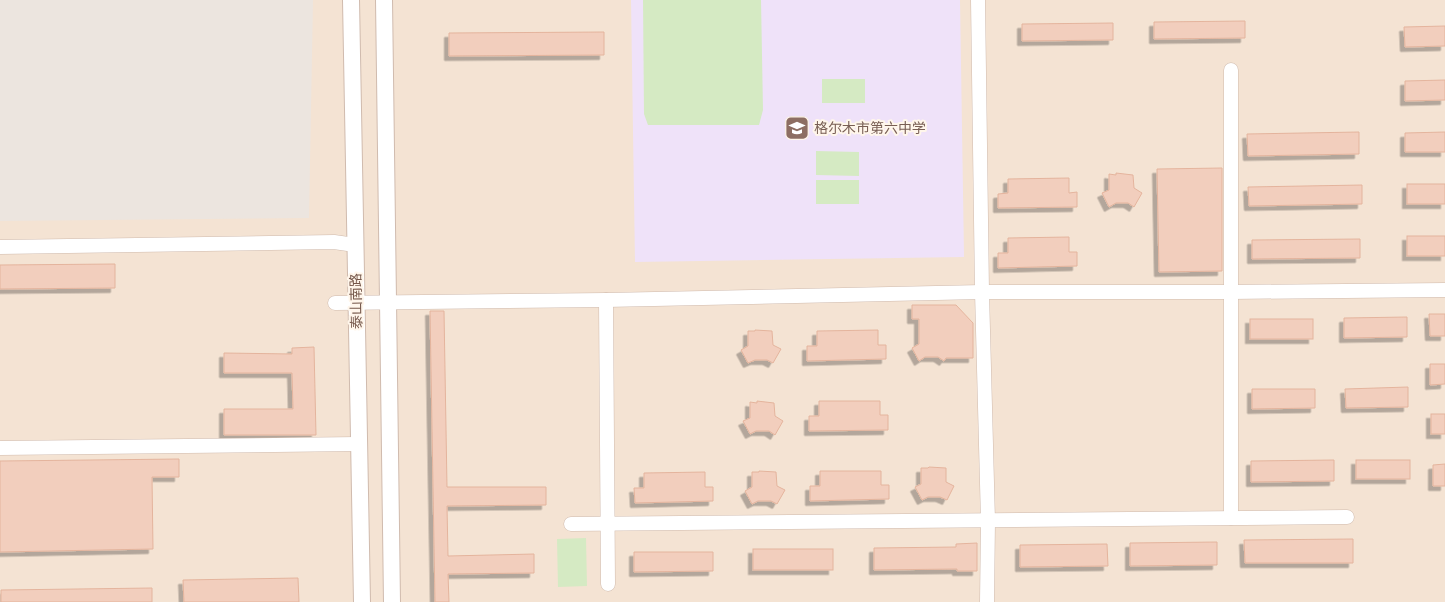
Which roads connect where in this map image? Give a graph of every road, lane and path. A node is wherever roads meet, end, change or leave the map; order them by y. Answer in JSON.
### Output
{"nodes":[{"id":1,"x":351,"y":0,"type":"edge"},
{"id":2,"x":384,"y":0,"type":"edge"},
{"id":3,"x":978,"y":0,"type":"edge"},
{"id":4,"x":1231,"y":70,"type":"dead end"},
{"id":5,"x":355,"y":245,"type":"junction"},
{"id":6,"x":0,"y":247,"type":"edge"},
{"id":7,"x":1445,"y":290,"type":"edge"},
{"id":8,"x":982,"y":292,"type":"junction"},
{"id":9,"x":1231,"y":292,"type":"junction"},
{"id":10,"x":606,"y":300,"type":"junction"},
{"id":11,"x":388,"y":303,"type":"junction"},
{"id":12,"x":336,"y":304,"type":"dead end"},
{"id":13,"x":356,"y":304,"type":"junction"},
{"id":14,"x":358,"y":444,"type":"junction"},
{"id":15,"x":0,"y":448,"type":"edge"},
{"id":16,"x":1347,"y":517,"type":"dead end"},
{"id":17,"x":1231,"y":518,"type":"junction"},
{"id":18,"x":988,"y":520,"type":"junction"},
{"id":19,"x":571,"y":524,"type":"dead end"},
{"id":20,"x":608,"y":524,"type":"junction"},
{"id":21,"x":608,"y":584,"type":"dead end"},
{"id":22,"x":362,"y":602,"type":"edge"},
{"id":23,"x":392,"y":602,"type":"edge"},
{"id":24,"x":987,"y":602,"type":"edge"}],
"edges":[{"from":1,"to":5,"type":"street","name":"泰山南路"},
{"from":2,"to":11,"type":"street"},
{"from":3,"to":8,"type":"street"},
{"from":4,"to":9,"type":"street"},
{"from":5,"to":6,"type":"street"},
{"from":5,"to":13,"type":"street","name":"泰山南路"},
{"from":7,"to":9,"type":"street"},
{"from":8,"to":9,"type":"street"},
{"from":8,"to":10,"type":"street"},
{"from":8,"to":18,"type":"street"},
{"from":9,"to":17,"type":"street"},
{"from":10,"to":11,"type":"street"},
{"from":10,"to":20,"type":"street"},
{"from":11,"to":13,"type":"street"},
{"from":11,"to":23,"type":"street"},
{"from":12,"to":13,"type":"street"},
{"from":13,"to":14,"type":"street","name":"泰山南路"},
{"from":14,"to":15,"type":"street"},
{"from":14,"to":22,"type":"street","name":"泰山南路"},
{"from":16,"to":17,"type":"street"},
{"from":17,"to":18,"type":"street"},
{"from":18,"to":20,"type":"street"},
{"from":18,"to":24,"type":"street"},
{"from":19,"to":20,"type":"street"},
{"from":20,"to":21,"type":"street"}]}
